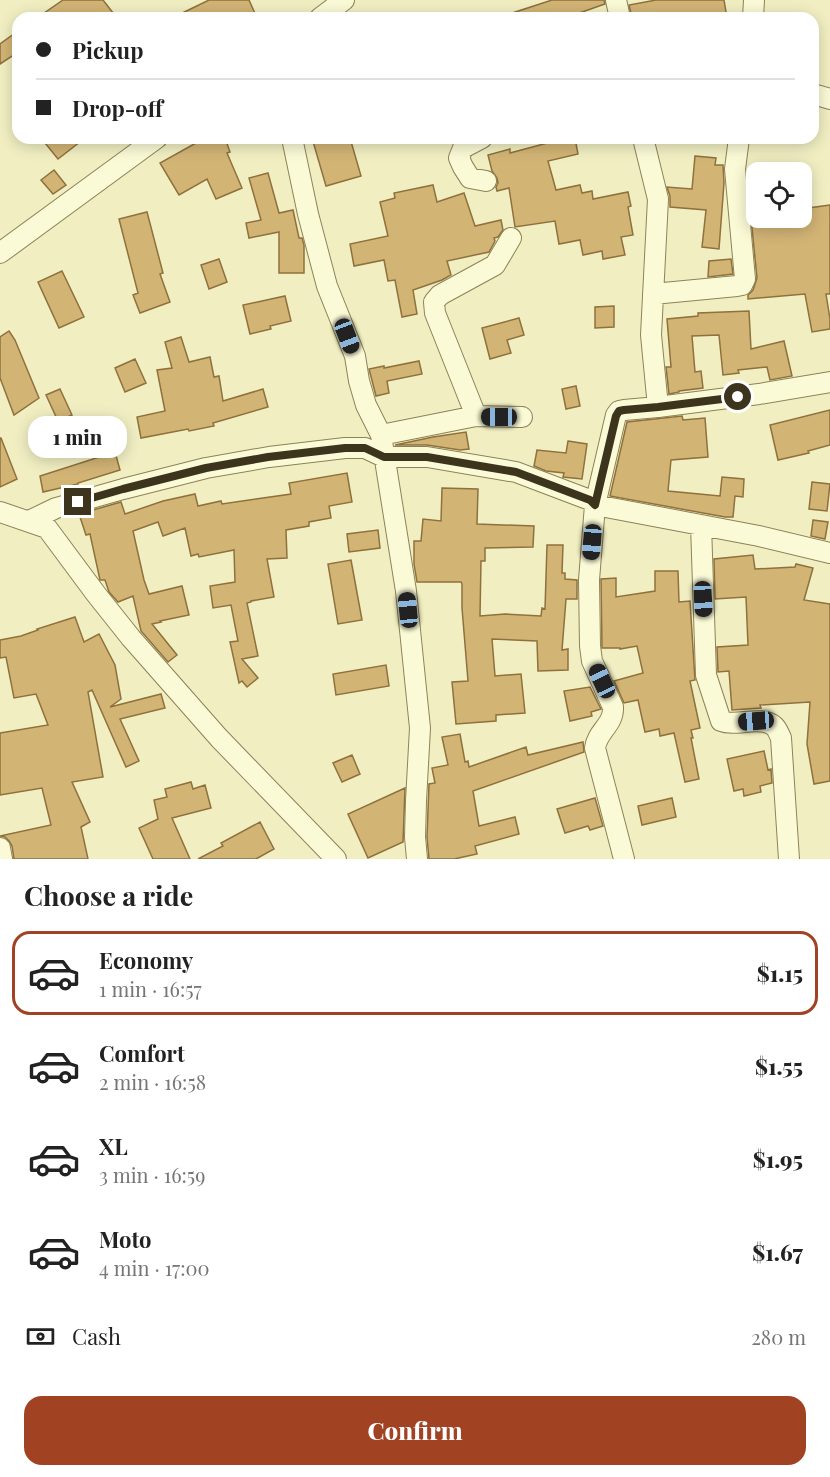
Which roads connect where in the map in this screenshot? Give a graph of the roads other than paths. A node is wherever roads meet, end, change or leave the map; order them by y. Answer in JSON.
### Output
{"nodes":[{"id":1,"x":344,"y":0,"type":"edge"},
{"id":2,"x":328,"y":12,"type":"edge"},
{"id":3,"x":149,"y":144,"type":"edge"},
{"id":4,"x":293,"y":144,"type":"edge"},
{"id":5,"x":471,"y":144,"type":"edge"},
{"id":6,"x":644,"y":144,"type":"edge"},
{"id":7,"x":738,"y":144,"type":"edge"},
{"id":8,"x":486,"y":182,"type":"dead end"},
{"id":9,"x":510,"y":238,"type":"dead end"},
{"id":10,"x":0,"y":253,"type":"edge"},
{"id":11,"x":652,"y":294,"type":"junction"},
{"id":12,"x":830,"y":382,"type":"edge"},
{"id":13,"x":658,"y":407,"type":"junction"},
{"id":14,"x":476,"y":416,"type":"junction"},
{"id":15,"x":522,"y":417,"type":"dead end"},
{"id":16,"x":381,"y":435,"type":"junction"},
{"id":17,"x":384,"y":457,"type":"junction"},
{"id":18,"x":595,"y":505,"type":"junction"},
{"id":19,"x":0,"y":512,"type":"edge"},
{"id":20,"x":29,"y":521,"type":"junction"},
{"id":21,"x":701,"y":525,"type":"junction"},
{"id":22,"x":830,"y":553,"type":"edge"},
{"id":23,"x":0,"y":848,"type":"edge"},
{"id":24,"x":2,"y":859,"type":"edge"},
{"id":25,"x":336,"y":859,"type":"edge"},
{"id":26,"x":417,"y":859,"type":"edge"},
{"id":27,"x":624,"y":859,"type":"edge"},
{"id":28,"x":789,"y":859,"type":"edge"}],
"edges":[{"from":1,"to":2,"type":"street"},
{"from":3,"to":10,"type":"street"},
{"from":4,"to":16,"type":"street"},
{"from":5,"to":8,"type":"street"},
{"from":6,"to":11,"type":"street"},
{"from":7,"to":11,"type":"street"},
{"from":9,"to":14,"type":"street"},
{"from":11,"to":13,"type":"street"},
{"from":12,"to":13,"type":"street"},
{"from":13,"to":18,"type":"street"},
{"from":14,"to":15,"type":"street"},
{"from":14,"to":16,"type":"street"},
{"from":16,"to":17,"type":"street"},
{"from":17,"to":18,"type":"street"},
{"from":17,"to":20,"type":"street"},
{"from":17,"to":26,"type":"street"},
{"from":18,"to":21,"type":"street"},
{"from":18,"to":27,"type":"street"},
{"from":19,"to":20,"type":"street"},
{"from":20,"to":25,"type":"street"},
{"from":21,"to":22,"type":"street"},
{"from":21,"to":28,"type":"street"},
{"from":23,"to":24,"type":"street"}]}
